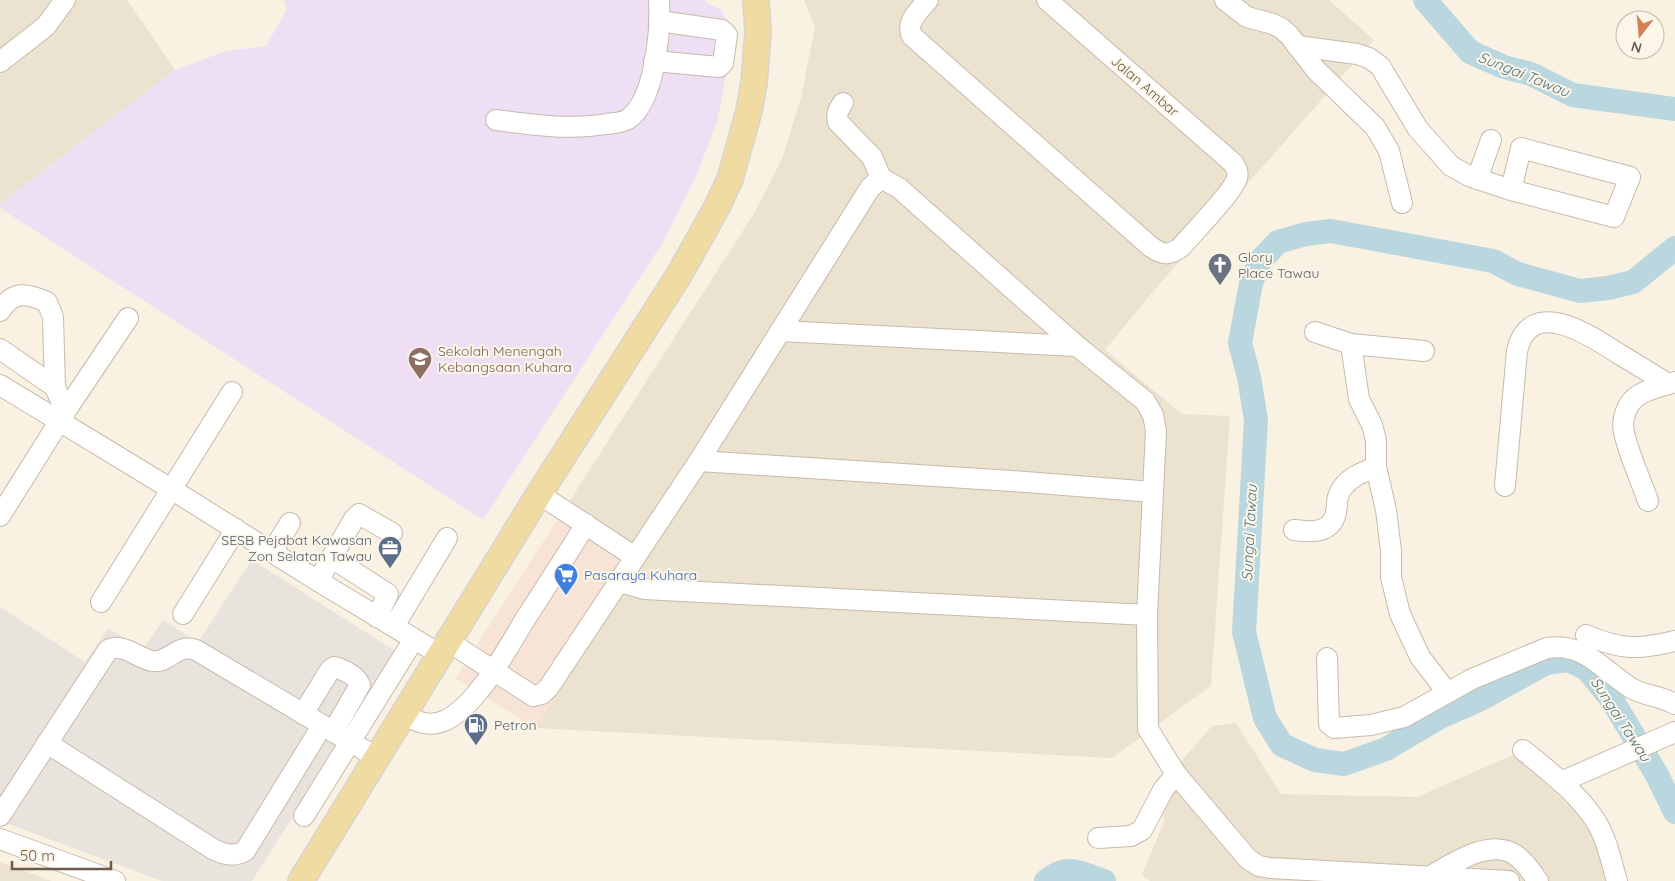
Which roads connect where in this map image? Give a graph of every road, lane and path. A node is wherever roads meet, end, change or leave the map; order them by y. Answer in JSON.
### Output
{"nodes":[{"id":1,"x":65,"y":0,"type":"edge"},
{"id":2,"x":659,"y":0,"type":"edge"},
{"id":3,"x":756,"y":0,"type":"edge"},
{"id":4,"x":928,"y":0,"type":"edge"},
{"id":5,"x":1047,"y":0,"type":"edge"},
{"id":6,"x":1226,"y":0,"type":"edge"},
{"id":7,"x":659,"y":21,"type":"junction"},
{"id":8,"x":1297,"y":46,"type":"junction"},
{"id":9,"x":654,"y":61,"type":"junction"},
{"id":10,"x":0,"y":62,"type":"edge"},
{"id":11,"x":843,"y":103,"type":"dead end"},
{"id":12,"x":496,"y":120,"type":"dead end"},
{"id":13,"x":1491,"y":140,"type":"dead end"},
{"id":14,"x":881,"y":178,"type":"junction"},
{"id":15,"x":1478,"y":179,"type":"junction"},
{"id":16,"x":1511,"y":190,"type":"junction"},
{"id":17,"x":1402,"y":203,"type":"dead end"},
{"id":18,"x":0,"y":311,"type":"edge"},
{"id":19,"x":128,"y":318,"type":"dead end"},
{"id":20,"x":780,"y":331,"type":"junction"},
{"id":21,"x":1315,"y":332,"type":"dead end"},
{"id":22,"x":1351,"y":344,"type":"junction"},
{"id":23,"x":1077,"y":346,"type":"junction"},
{"id":24,"x":0,"y":349,"type":"edge"},
{"id":25,"x":1424,"y":351,"type":"dead end"},
{"id":26,"x":1672,"y":383,"type":"edge"},
{"id":27,"x":0,"y":385,"type":"edge"},
{"id":28,"x":54,"y":387,"type":"junction"},
{"id":29,"x":232,"y":392,"type":"dead end"},
{"id":30,"x":64,"y":414,"type":"junction"},
{"id":31,"x":699,"y":461,"type":"junction"},
{"id":32,"x":1376,"y":467,"type":"junction"},
{"id":33,"x":1505,"y":486,"type":"dead end"},
{"id":34,"x":171,"y":489,"type":"junction"},
{"id":35,"x":1153,"y":492,"type":"junction"},
{"id":36,"x":539,"y":494,"type":"junction"},
{"id":37,"x":1648,"y":501,"type":"dead end"},
{"id":38,"x":0,"y":516,"type":"edge"},
{"id":39,"x":290,"y":523,"type":"dead end"},
{"id":40,"x":586,"y":524,"type":"junction"},
{"id":41,"x":236,"y":529,"type":"junction"},
{"id":42,"x":1294,"y":530,"type":"dead end"},
{"id":43,"x":392,"y":533,"type":"dead end"},
{"id":44,"x":447,"y":538,"type":"dead end"},
{"id":45,"x":272,"y":552,"type":"junction"},
{"id":46,"x":635,"y":557,"type":"junction"},
{"id":47,"x":332,"y":558,"type":"junction"},
{"id":48,"x":318,"y":581,"type":"junction"},
{"id":49,"x":620,"y":582,"type":"junction"},
{"id":50,"x":101,"y":602,"type":"dead end"},
{"id":51,"x":183,"y":614,"type":"dead end"},
{"id":52,"x":1147,"y":615,"type":"junction"},
{"id":53,"x":386,"y":622,"type":"junction"},
{"id":54,"x":1586,"y":635,"type":"dead end"},
{"id":55,"x":414,"y":639,"type":"junction"},
{"id":56,"x":1675,"y":641,"type":"edge"},
{"id":57,"x":445,"y":649,"type":"junction"},
{"id":58,"x":1327,"y":658,"type":"dead end"},
{"id":59,"x":493,"y":671,"type":"junction"},
{"id":60,"x":1447,"y":692,"type":"junction"},
{"id":61,"x":1675,"y":704,"type":"edge"},
{"id":62,"x":303,"y":714,"type":"junction"},
{"id":63,"x":403,"y":715,"type":"junction"},
{"id":64,"x":328,"y":729,"type":"junction"},
{"id":65,"x":1672,"y":733,"type":"edge"},
{"id":66,"x":350,"y":742,"type":"junction"},
{"id":67,"x":47,"y":743,"type":"junction"},
{"id":68,"x":1523,"y":750,"type":"dead end"},
{"id":69,"x":376,"y":758,"type":"junction"},
{"id":70,"x":1176,"y":774,"type":"junction"},
{"id":71,"x":1561,"y":782,"type":"junction"},
{"id":72,"x":0,"y":816,"type":"edge"},
{"id":73,"x":304,"y":816,"type":"dead end"},
{"id":74,"x":1098,"y":838,"type":"dead end"},
{"id":75,"x":0,"y":839,"type":"edge"},
{"id":76,"x":1431,"y":876,"type":"junction"},
{"id":77,"x":115,"y":881,"type":"edge"},
{"id":78,"x":301,"y":881,"type":"edge"},
{"id":79,"x":1509,"y":881,"type":"edge"},
{"id":80,"x":1538,"y":881,"type":"edge"},
{"id":81,"x":1617,"y":881,"type":"edge"}],
"edges":[{"from":1,"to":10,"type":"street"},
{"from":2,"to":7,"type":"street"},
{"from":3,"to":36,"type":"main road"},
{"from":4,"to":5,"type":"street","name":"Jalan Ambar"},
{"from":6,"to":8,"type":"street"},
{"from":7,"to":9,"type":"street"},
{"from":7,"to":9,"type":"street"},
{"from":8,"to":15,"type":"street"},
{"from":8,"to":17,"type":"street"},
{"from":9,"to":12,"type":"street"},
{"from":11,"to":14,"type":"street"},
{"from":13,"to":15,"type":"street"},
{"from":14,"to":20,"type":"street"},
{"from":14,"to":23,"type":"street"},
{"from":15,"to":16,"type":"street"},
{"from":16,"to":16,"type":"street"},
{"from":18,"to":28,"type":"street"},
{"from":19,"to":30,"type":"street"},
{"from":20,"to":23,"type":"street"},
{"from":20,"to":31,"type":"street"},
{"from":21,"to":22,"type":"street"},
{"from":22,"to":25,"type":"street"},
{"from":22,"to":32,"type":"street"},
{"from":23,"to":35,"type":"street"},
{"from":24,"to":28,"type":"street"},
{"from":26,"to":33,"type":"street"},
{"from":26,"to":37,"type":"street"},
{"from":27,"to":30,"type":"street"},
{"from":28,"to":30,"type":"street"},
{"from":29,"to":34,"type":"street"},
{"from":30,"to":34,"type":"street"},
{"from":30,"to":38,"type":"street"},
{"from":31,"to":35,"type":"street"},
{"from":31,"to":46,"type":"street"},
{"from":32,"to":42,"type":"street"},
{"from":32,"to":60,"type":"street"},
{"from":34,"to":41,"type":"street"},
{"from":34,"to":50,"type":"street"},
{"from":35,"to":52,"type":"street"},
{"from":36,"to":40,"type":"street"},
{"from":36,"to":57,"type":"main road"},
{"from":39,"to":45,"type":"street"},
{"from":40,"to":46,"type":"street"},
{"from":40,"to":59,"type":"street"},
{"from":41,"to":45,"type":"street"},
{"from":41,"to":51,"type":"street"},
{"from":43,"to":47,"type":"street"},
{"from":44,"to":53,"type":"street"},
{"from":45,"to":48,"type":"street"},
{"from":46,"to":49,"type":"street"},
{"from":47,"to":48,"type":"street"},
{"from":47,"to":53,"type":"street"},
{"from":48,"to":53,"type":"street"},
{"from":49,"to":52,"type":"street"},
{"from":49,"to":59,"type":"street"},
{"from":52,"to":70,"type":"street"},
{"from":53,"to":55,"type":"street"},
{"from":54,"to":56,"type":"street"},
{"from":55,"to":57,"type":"street"},
{"from":55,"to":66,"type":"street"},
{"from":57,"to":59,"type":"street"},
{"from":57,"to":63,"type":"main road"},
{"from":58,"to":60,"type":"street"},
{"from":59,"to":63,"type":"street"},
{"from":60,"to":61,"type":"street"},
{"from":62,"to":64,"type":"street"},
{"from":62,"to":64,"type":"street"},
{"from":62,"to":67,"type":"street"},
{"from":63,"to":69,"type":"main road"},
{"from":64,"to":66,"type":"street"},
{"from":64,"to":67,"type":"street"},
{"from":65,"to":71,"type":"street"},
{"from":66,"to":69,"type":"street"},
{"from":66,"to":73,"type":"street"},
{"from":67,"to":72,"type":"street"},
{"from":68,"to":71,"type":"street"},
{"from":69,"to":78,"type":"main road"},
{"from":70,"to":74,"type":"street"},
{"from":70,"to":76,"type":"street"},
{"from":71,"to":81,"type":"street"},
{"from":75,"to":77,"type":"street"},
{"from":76,"to":79,"type":"street"},
{"from":76,"to":80,"type":"street"}]}
